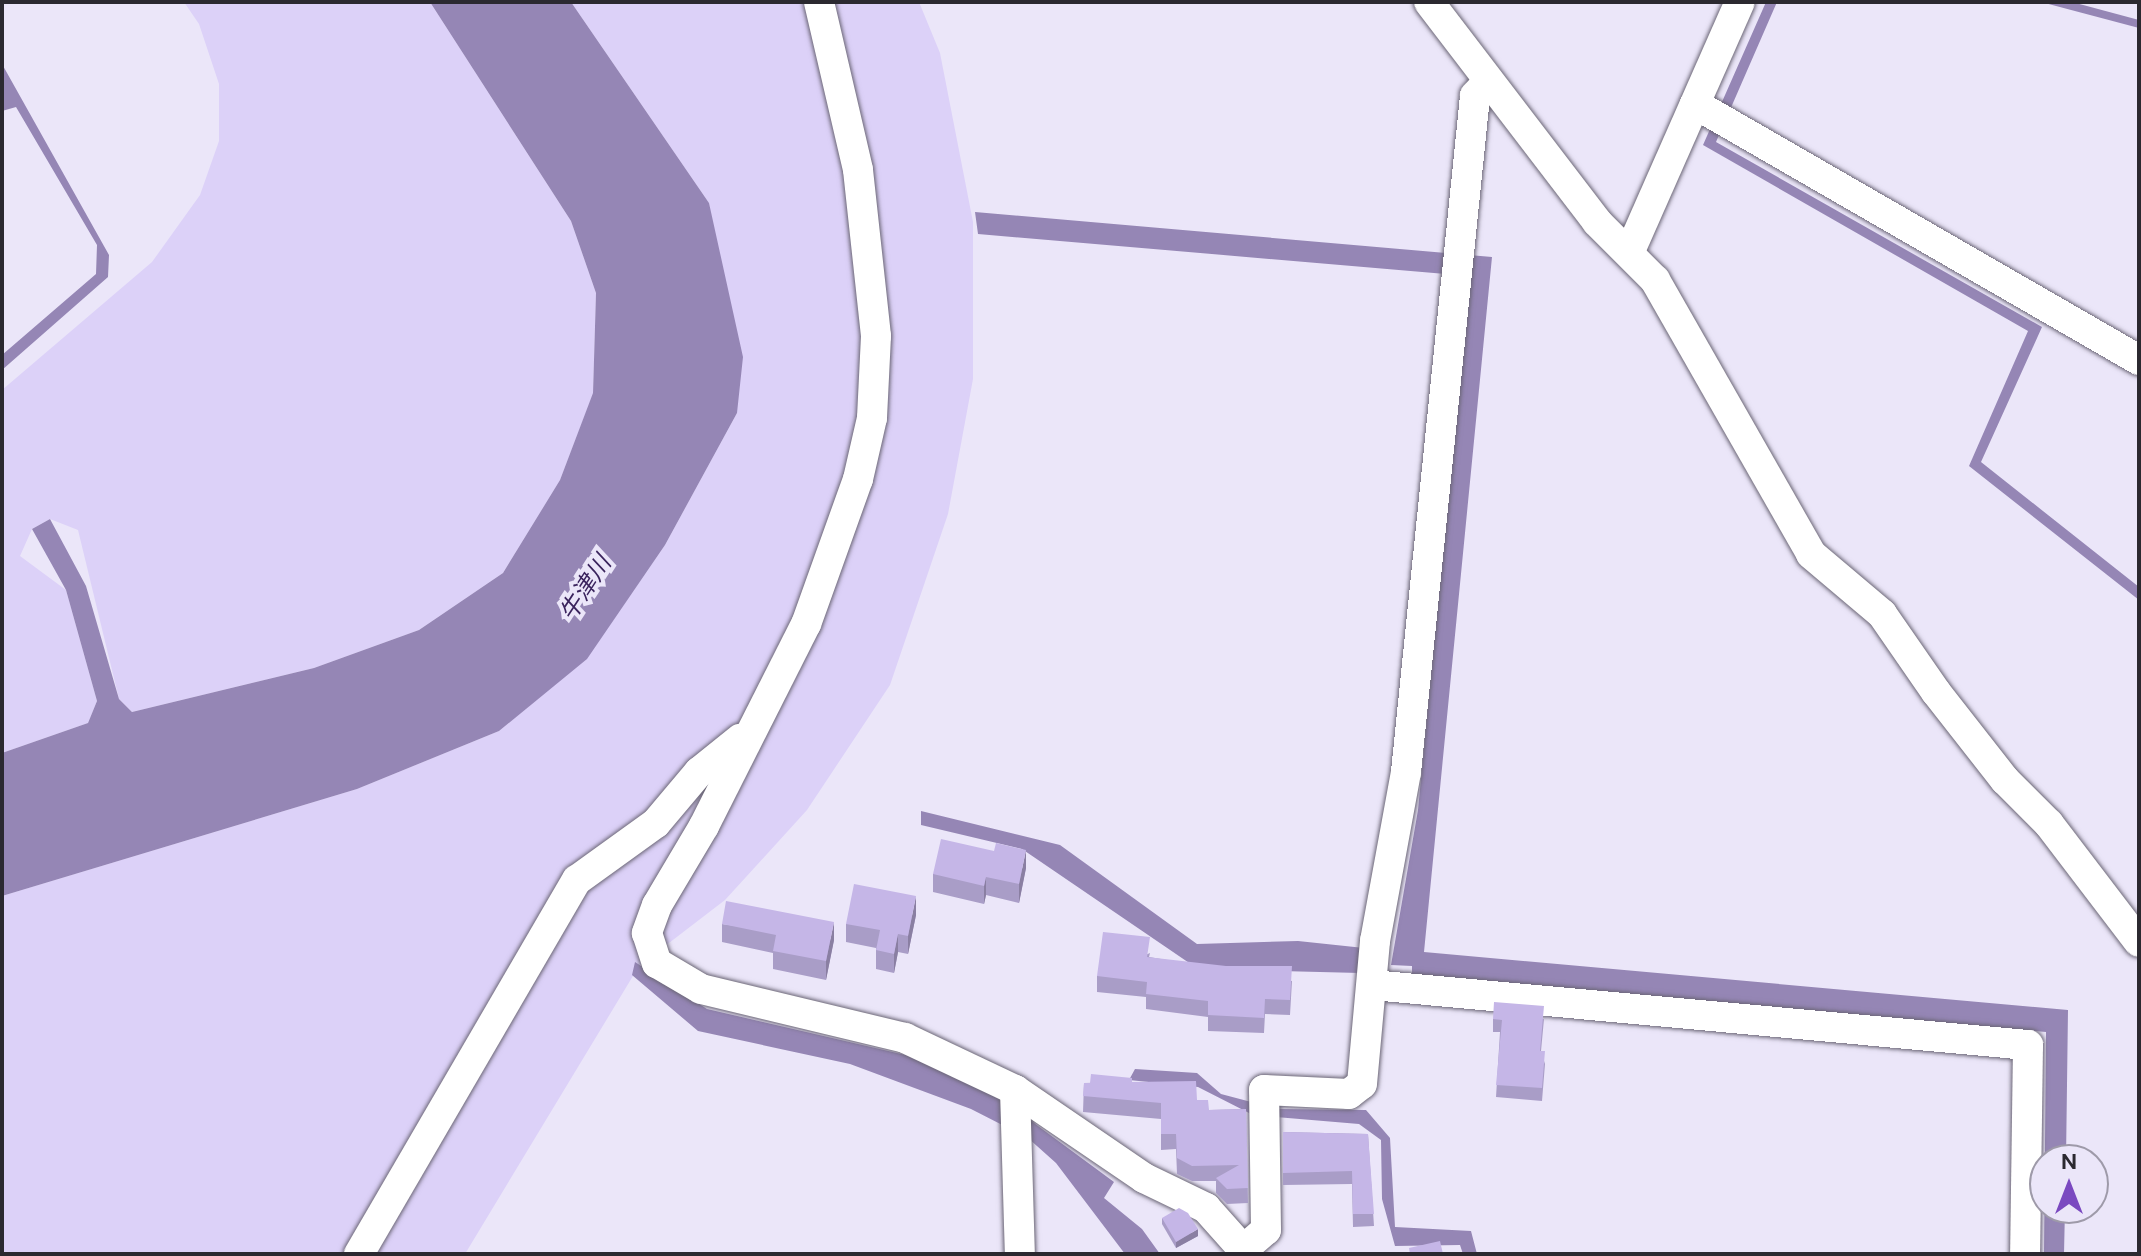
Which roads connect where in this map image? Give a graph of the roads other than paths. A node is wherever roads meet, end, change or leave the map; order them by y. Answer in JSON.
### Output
{"nodes":[{"id":1,"x":819,"y":2,"type":"edge"},
{"id":2,"x":1429,"y":2,"type":"edge"},
{"id":3,"x":1740,"y":2,"type":"edge"},
{"id":4,"x":1488,"y":81,"type":"junction"},
{"id":5,"x":1711,"y":114,"type":"junction"},
{"id":6,"x":1630,"y":251,"type":"junction"},
{"id":7,"x":2139,"y":360,"type":"edge"},
{"id":8,"x":747,"y":734,"type":"junction"},
{"id":9,"x":2139,"y":942,"type":"edge"},
{"id":10,"x":1372,"y":985,"type":"junction"},
{"id":11,"x":1015,"y":1090,"type":"junction"},
{"id":12,"x":1246,"y":1251,"type":"edge"},
{"id":13,"x":359,"y":1254,"type":"edge"},
{"id":14,"x":1020,"y":1254,"type":"edge"},
{"id":15,"x":2025,"y":1254,"type":"edge"}],
"edges":[{"from":1,"to":8,"type":"street"},
{"from":2,"to":4,"type":"street"},
{"from":3,"to":5,"type":"street"},
{"from":4,"to":6,"type":"street"},
{"from":4,"to":10,"type":"street"},
{"from":5,"to":6,"type":"street"},
{"from":5,"to":7,"type":"street"},
{"from":6,"to":9,"type":"street"},
{"from":8,"to":11,"type":"street"},
{"from":8,"to":13,"type":"street"},
{"from":10,"to":12,"type":"street"},
{"from":10,"to":15,"type":"street"},
{"from":11,"to":12,"type":"street"},
{"from":11,"to":14,"type":"street"}]}
